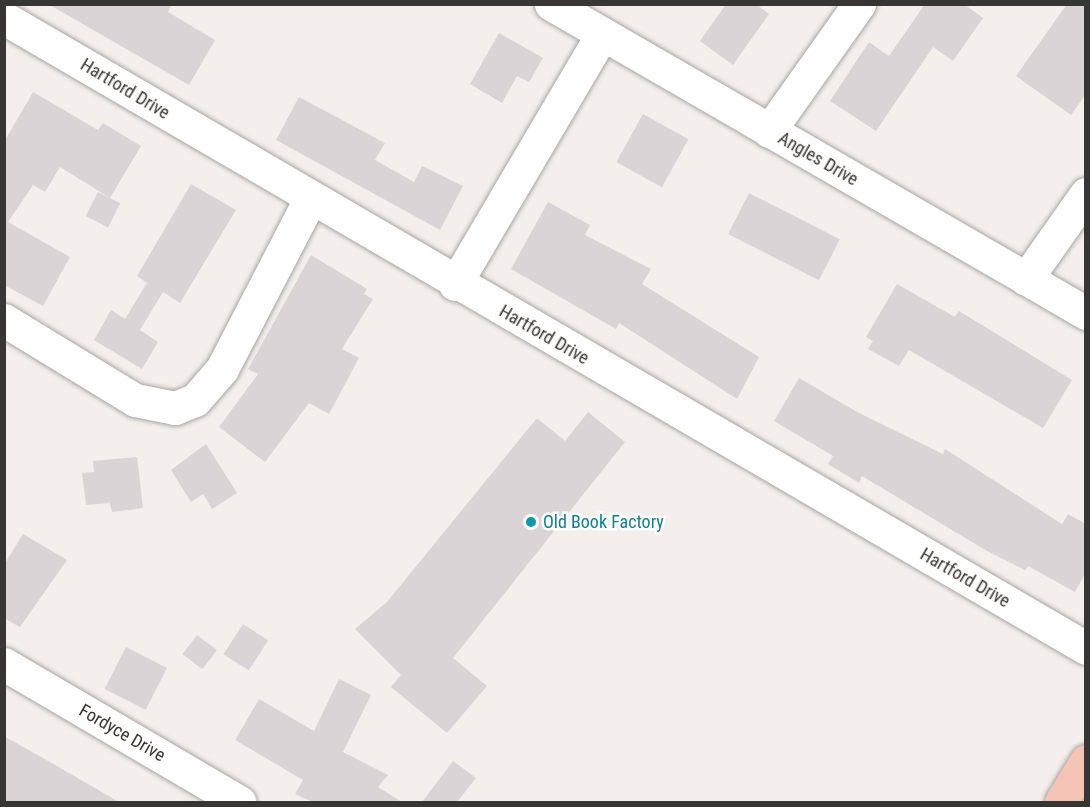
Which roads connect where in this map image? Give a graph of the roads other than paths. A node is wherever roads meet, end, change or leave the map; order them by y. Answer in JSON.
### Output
{"nodes":[{"id":1,"x":551,"y":4,"type":"edge"},
{"id":2,"x":859,"y":4,"type":"edge"},
{"id":3,"x":4,"y":18,"type":"edge"},
{"id":4,"x":602,"y":34,"type":"junction"},
{"id":5,"x":770,"y":130,"type":"junction"},
{"id":6,"x":1086,"y":194,"type":"edge"},
{"id":7,"x":310,"y":199,"type":"junction"},
{"id":8,"x":1026,"y":279,"type":"junction"},
{"id":9,"x":455,"y":284,"type":"junction"},
{"id":10,"x":1086,"y":313,"type":"edge"},
{"id":11,"x":4,"y":320,"type":"edge"},
{"id":12,"x":1086,"y":648,"type":"edge"},
{"id":13,"x":4,"y":664,"type":"edge"},
{"id":14,"x":1086,"y":761,"type":"edge"},
{"id":15,"x":239,"y":802,"type":"edge"},
{"id":16,"x":1061,"y":802,"type":"edge"}],
"edges":[{"from":1,"to":4,"type":"street","name":"Angles Drive"},
{"from":2,"to":5,"type":"street"},
{"from":3,"to":7,"type":"street","name":"Hartford Drive"},
{"from":4,"to":5,"type":"street","name":"Angles Drive"},
{"from":4,"to":9,"type":"street"},
{"from":5,"to":8,"type":"street","name":"Angles Drive"},
{"from":6,"to":8,"type":"street"},
{"from":7,"to":9,"type":"street","name":"Hartford Drive"},
{"from":7,"to":11,"type":"street"},
{"from":8,"to":10,"type":"street","name":"Angles Drive"},
{"from":9,"to":12,"type":"street","name":"Hartford Drive"},
{"from":13,"to":15,"type":"street","name":"Fordyce Drive"},
{"from":14,"to":16,"type":"main road"}]}
